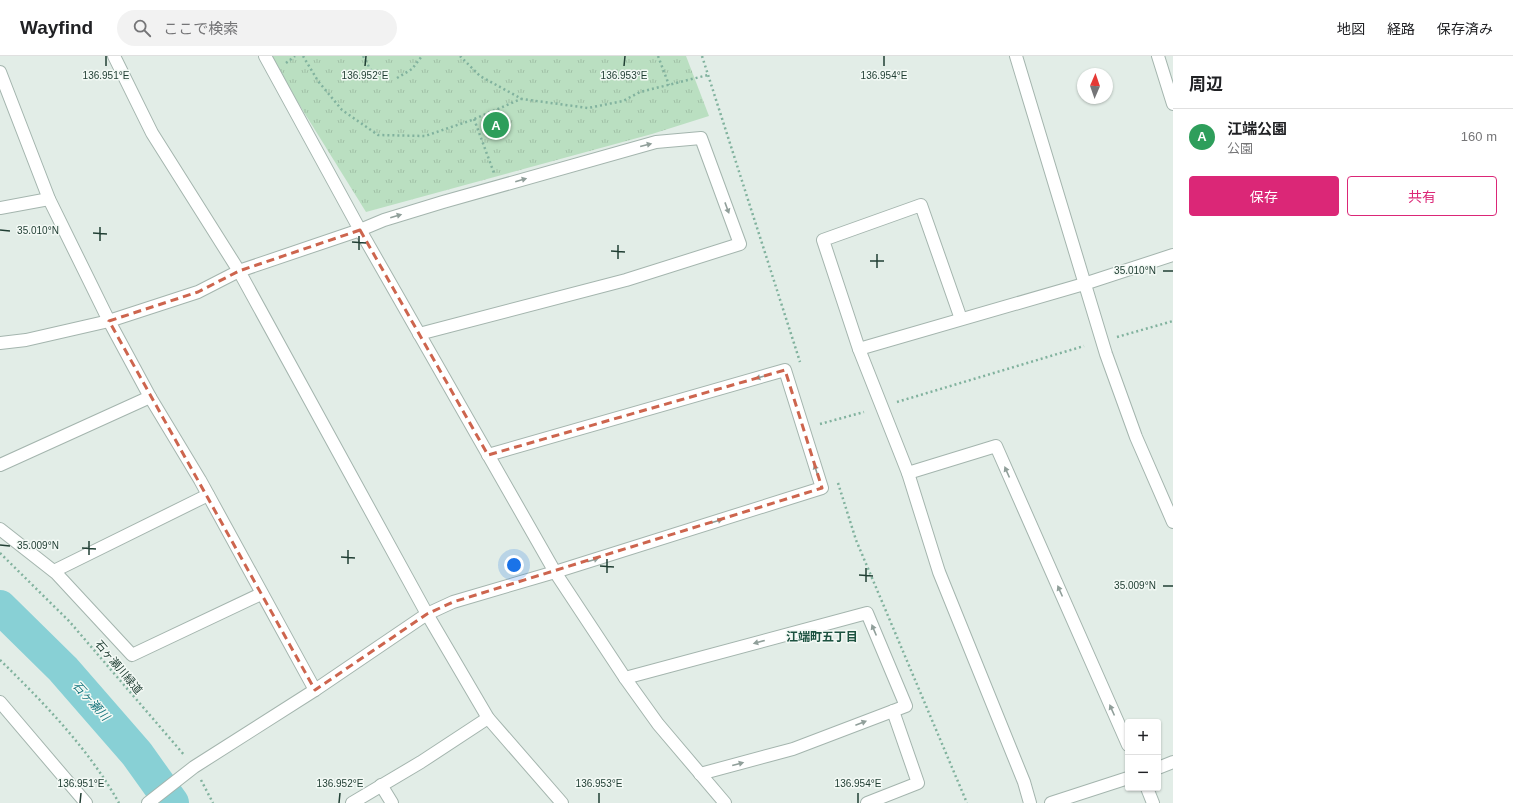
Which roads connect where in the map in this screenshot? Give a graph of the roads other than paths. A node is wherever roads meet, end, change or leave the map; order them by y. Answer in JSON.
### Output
{"nodes":[{"id":1,"x":114,"y":56,"type":"edge"},
{"id":2,"x":265,"y":56,"type":"edge"},
{"id":3,"x":1016,"y":56,"type":"edge"},
{"id":4,"x":1158,"y":56,"type":"edge"},
{"id":5,"x":0,"y":72,"type":"edge"},
{"id":6,"x":1173,"y":104,"type":"edge"},
{"id":7,"x":48,"y":199,"type":"junction"},
{"id":8,"x":0,"y":208,"type":"edge"},
{"id":9,"x":360,"y":230,"type":"junction"},
{"id":10,"x":1173,"y":255,"type":"edge"},
{"id":11,"x":239,"y":271,"type":"junction"},
{"id":12,"x":1084,"y":284,"type":"junction"},
{"id":13,"x":961,"y":318,"type":"junction"},
{"id":14,"x":109,"y":321,"type":"junction"},
{"id":15,"x":419,"y":334,"type":"junction"},
{"id":16,"x":0,"y":343,"type":"edge"},
{"id":17,"x":859,"y":349,"type":"junction"},
{"id":18,"x":150,"y":397,"type":"junction"},
{"id":19,"x":488,"y":455,"type":"junction"},
{"id":20,"x":0,"y":465,"type":"edge"},
{"id":21,"x":908,"y":473,"type":"junction"},
{"id":22,"x":208,"y":495,"type":"junction"},
{"id":23,"x":1173,"y":522,"type":"edge"},
{"id":24,"x":0,"y":529,"type":"edge"},
{"id":25,"x":54,"y":571,"type":"junction"},
{"id":26,"x":555,"y":572,"type":"junction"},
{"id":27,"x":261,"y":594,"type":"junction"},
{"id":28,"x":428,"y":614,"type":"junction"},
{"id":29,"x":625,"y":678,"type":"junction"},
{"id":30,"x":315,"y":690,"type":"junction"},
{"id":31,"x":0,"y":702,"type":"edge"},
{"id":32,"x":893,"y":711,"type":"junction"},
{"id":33,"x":488,"y":718,"type":"junction"},
{"id":34,"x":1125,"y":738,"type":"edge"},
{"id":35,"x":1173,"y":762,"type":"edge"},
{"id":36,"x":1161,"y":767,"type":"edge"},
{"id":37,"x":700,"y":774,"type":"junction"},
{"id":38,"x":1125,"y":779,"type":"edge"},
{"id":39,"x":380,"y":785,"type":"junction"},
{"id":40,"x":1148,"y":791,"type":"edge"},
{"id":41,"x":86,"y":803,"type":"edge"},
{"id":42,"x":148,"y":803,"type":"edge"},
{"id":43,"x":352,"y":803,"type":"edge"},
{"id":44,"x":392,"y":803,"type":"edge"},
{"id":45,"x":562,"y":803,"type":"edge"},
{"id":46,"x":725,"y":803,"type":"edge"},
{"id":47,"x":867,"y":803,"type":"edge"},
{"id":48,"x":1030,"y":803,"type":"edge"},
{"id":49,"x":1051,"y":803,"type":"edge"},
{"id":50,"x":1154,"y":803,"type":"edge"}],
"edges":[{"from":1,"to":11,"type":"street"},
{"from":2,"to":9,"type":"street"},
{"from":3,"to":12,"type":"street"},
{"from":4,"to":6,"type":"street"},
{"from":5,"to":7,"type":"street"},
{"from":7,"to":8,"type":"street"},
{"from":7,"to":14,"type":"street"},
{"from":9,"to":11,"type":"street"},
{"from":9,"to":15,"type":"street"},
{"from":9,"to":15,"type":"street","one_way":true},
{"from":10,"to":12,"type":"street"},
{"from":11,"to":14,"type":"street"},
{"from":11,"to":28,"type":"street"},
{"from":12,"to":13,"type":"street"},
{"from":12,"to":23,"type":"street"},
{"from":13,"to":17,"type":"street"},
{"from":13,"to":17,"type":"street"},
{"from":14,"to":16,"type":"street"},
{"from":14,"to":18,"type":"street"},
{"from":15,"to":19,"type":"street"},
{"from":17,"to":21,"type":"street"},
{"from":18,"to":20,"type":"street"},
{"from":18,"to":22,"type":"street"},
{"from":19,"to":26,"type":"street"},
{"from":26,"to":19,"type":"street","one_way":true},
{"from":34,"to":21,"type":"street","one_way":true},
{"from":21,"to":48,"type":"street"},
{"from":22,"to":25,"type":"street"},
{"from":22,"to":27,"type":"street"},
{"from":24,"to":25,"type":"street"},
{"from":25,"to":27,"type":"street"},
{"from":26,"to":28,"type":"street"},
{"from":26,"to":29,"type":"street"},
{"from":27,"to":30,"type":"street"},
{"from":28,"to":30,"type":"street"},
{"from":28,"to":33,"type":"street"},
{"from":32,"to":29,"type":"street","one_way":true},
{"from":29,"to":37,"type":"street"},
{"from":30,"to":42,"type":"street"},
{"from":31,"to":41,"type":"street"},
{"from":37,"to":32,"type":"street","one_way":true},
{"from":32,"to":47,"type":"street"},
{"from":33,"to":39,"type":"street"},
{"from":33,"to":45,"type":"street"},
{"from":35,"to":36,"type":"street"},
{"from":37,"to":46,"type":"street"},
{"from":38,"to":49,"type":"street"},
{"from":39,"to":43,"type":"street"},
{"from":39,"to":44,"type":"street"},
{"from":40,"to":50,"type":"street"}]}
